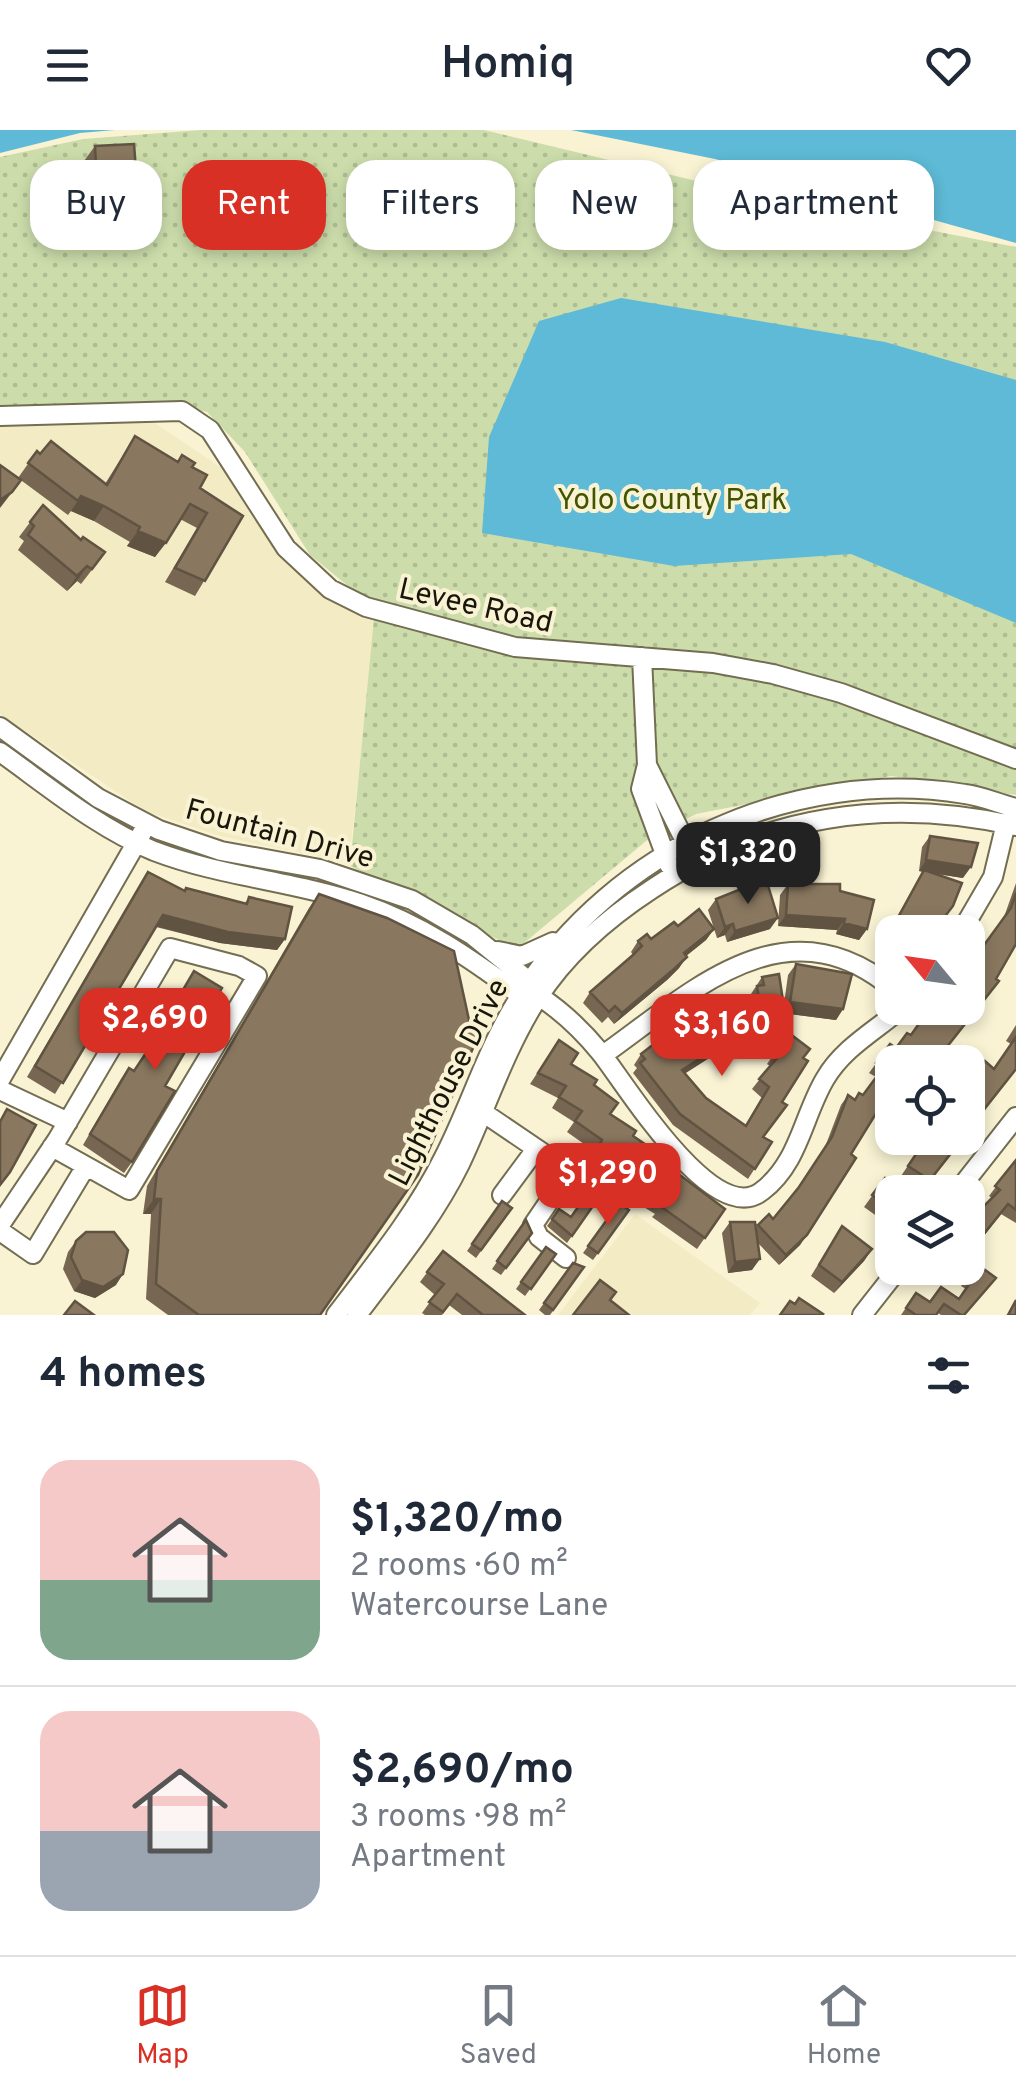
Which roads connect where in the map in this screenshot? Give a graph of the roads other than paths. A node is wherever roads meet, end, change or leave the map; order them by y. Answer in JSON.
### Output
{"nodes":[{"id":1,"x":0,"y":416,"type":"edge"},
{"id":2,"x":642,"y":657,"type":"junction"},
{"id":3,"x":0,"y":727,"type":"edge"},
{"id":4,"x":0,"y":752,"type":"edge"},
{"id":5,"x":1016,"y":759,"type":"edge"},
{"id":6,"x":647,"y":765,"type":"junction"},
{"id":7,"x":1013,"y":819,"type":"edge"},
{"id":8,"x":147,"y":824,"type":"junction"},
{"id":9,"x":684,"y":840,"type":"junction"},
{"id":10,"x":137,"y":843,"type":"junction"},
{"id":11,"x":663,"y":855,"type":"junction"},
{"id":12,"x":696,"y":860,"type":"junction"},
{"id":13,"x":675,"y":874,"type":"junction"},
{"id":14,"x":971,"y":915,"type":"edge"},
{"id":15,"x":568,"y":932,"type":"junction"},
{"id":16,"x":484,"y":944,"type":"junction"},
{"id":17,"x":875,"y":976,"type":"edge"},
{"id":18,"x":530,"y":990,"type":"junction"},
{"id":19,"x":880,"y":1025,"type":"edge"},
{"id":20,"x":603,"y":1055,"type":"junction"},
{"id":21,"x":1,"y":1082,"type":"edge"},
{"id":22,"x":481,"y":1111,"type":"junction"},
{"id":23,"x":1016,"y":1116,"type":"edge"},
{"id":24,"x":68,"y":1122,"type":"junction"},
{"id":25,"x":52,"y":1147,"type":"junction"},
{"id":26,"x":536,"y":1149,"type":"junction"},
{"id":27,"x":86,"y":1166,"type":"junction"},
{"id":28,"x":970,"y":1175,"type":"edge"},
{"id":29,"x":502,"y":1195,"type":"dead end"},
{"id":30,"x":0,"y":1228,"type":"edge"},
{"id":31,"x":566,"y":1258,"type":"dead end"},
{"id":32,"x":886,"y":1285,"type":"edge"},
{"id":33,"x":336,"y":1315,"type":"edge"},
{"id":34,"x":357,"y":1315,"type":"edge"},
{"id":35,"x":862,"y":1315,"type":"edge"}],
"edges":[{"from":1,"to":2,"type":"street","name":"Levee Road"},
{"from":2,"to":5,"type":"street","name":"Levee Road"},
{"from":2,"to":6,"type":"street"},
{"from":3,"to":8,"type":"street","name":"Fountain Drive"},
{"from":4,"to":10,"type":"street","name":"Fountain Drive"},
{"from":6,"to":9,"type":"street"},
{"from":6,"to":11,"type":"street"},
{"from":7,"to":9,"type":"street","name":"Lighthouse Drive"},
{"from":7,"to":12,"type":"street","name":"Lighthouse Drive"},
{"from":7,"to":14,"type":"street"},
{"from":8,"to":10,"type":"street"},
{"from":8,"to":16,"type":"street","name":"Fountain Drive"},
{"from":9,"to":11,"type":"street","name":"Lighthouse Drive"},
{"from":9,"to":12,"type":"street"},
{"from":10,"to":18,"type":"street","name":"Fountain Drive"},
{"from":10,"to":21,"type":"street"},
{"from":11,"to":13,"type":"street"},
{"from":11,"to":15,"type":"street","name":"Lighthouse Drive"},
{"from":12,"to":13,"type":"street","name":"Lighthouse Drive"},
{"from":13,"to":18,"type":"street","name":"Lighthouse Drive"},
{"from":15,"to":16,"type":"street"},
{"from":15,"to":18,"type":"street","name":"Lighthouse Drive"},
{"from":16,"to":18,"type":"street","name":"Fountain Drive"},
{"from":17,"to":20,"type":"street"},
{"from":18,"to":20,"type":"street"},
{"from":18,"to":22,"type":"street","name":"Lighthouse Drive"},
{"from":18,"to":33,"type":"street","name":"Lighthouse Drive"},
{"from":19,"to":20,"type":"street"},
{"from":21,"to":24,"type":"street"},
{"from":22,"to":26,"type":"street"},
{"from":22,"to":34,"type":"street","name":"Lighthouse Drive"},
{"from":23,"to":28,"type":"street"},
{"from":24,"to":25,"type":"street"},
{"from":24,"to":27,"type":"street"},
{"from":25,"to":27,"type":"street"},
{"from":25,"to":30,"type":"street"},
{"from":26,"to":29,"type":"street"},
{"from":26,"to":31,"type":"street"},
{"from":27,"to":30,"type":"street"},
{"from":32,"to":35,"type":"street"}]}
